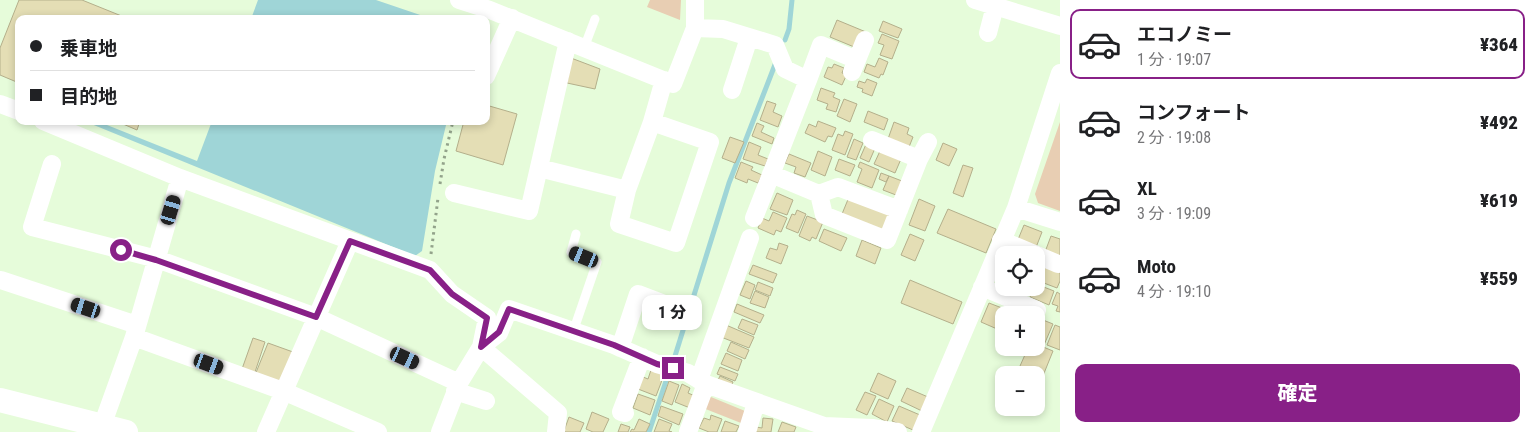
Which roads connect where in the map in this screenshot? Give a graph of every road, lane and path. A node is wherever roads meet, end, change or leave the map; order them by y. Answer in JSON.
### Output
{"nodes":[{"id":1,"x":459,"y":0,"type":"edge"},
{"id":2,"x":695,"y":0,"type":"edge"},
{"id":3,"x":975,"y":0,"type":"edge"},
{"id":4,"x":492,"y":5,"type":"edge"},
{"id":5,"x":995,"y":6,"type":"junction"},
{"id":6,"x":512,"y":18,"type":"junction"},
{"id":7,"x":595,"y":19,"type":"dead end"},
{"id":8,"x":1060,"y":26,"type":"edge"},
{"id":9,"x":695,"y":28,"type":"junction"},
{"id":10,"x":988,"y":33,"type":"dead end"},
{"id":11,"x":749,"y":38,"type":"junction"},
{"id":12,"x":865,"y":40,"type":"dead end"},
{"id":13,"x":576,"y":44,"type":"junction"},
{"id":14,"x":490,"y":67,"type":"edge"},
{"id":15,"x":1060,"y":73,"type":"edge"},
{"id":16,"x":664,"y":80,"type":"junction"},
{"id":17,"x":808,"y":80,"type":"junction"},
{"id":18,"x":732,"y":90,"type":"dead end"},
{"id":19,"x":0,"y":104,"type":"edge"},
{"id":20,"x":15,"y":110,"type":"edge"},
{"id":21,"x":652,"y":122,"type":"junction"},
{"id":22,"x":53,"y":125,"type":"edge"},
{"id":23,"x":872,"y":140,"type":"dead end"},
{"id":24,"x":928,"y":142,"type":"dead end"},
{"id":25,"x":919,"y":159,"type":"junction"},
{"id":26,"x":52,"y":164,"type":"dead end"},
{"id":27,"x":539,"y":168,"type":"junction"},
{"id":28,"x":771,"y":174,"type":"junction"},
{"id":29,"x":180,"y":178,"type":"junction"},
{"id":30,"x":627,"y":190,"type":"junction"},
{"id":31,"x":454,"y":193,"type":"dead end"},
{"id":32,"x":819,"y":194,"type":"junction"},
{"id":33,"x":1016,"y":208,"type":"junction"},
{"id":34,"x":899,"y":210,"type":"junction"},
{"id":35,"x":754,"y":218,"type":"dead end"},
{"id":36,"x":1060,"y":222,"type":"edge"},
{"id":37,"x":576,"y":234,"type":"dead end"},
{"id":38,"x":750,"y":238,"type":"dead end"},
{"id":39,"x":1001,"y":240,"type":"junction"},
{"id":40,"x":350,"y":241,"type":"junction"},
{"id":41,"x":156,"y":260,"type":"junction"},
{"id":42,"x":1058,"y":264,"type":"dead end"},
{"id":43,"x":1,"y":280,"type":"dead end"},
{"id":44,"x":982,"y":287,"type":"junction"},
{"id":45,"x":1027,"y":306,"type":"edge"},
{"id":46,"x":672,"y":307,"type":"dead end"},
{"id":47,"x":316,"y":317,"type":"junction"},
{"id":48,"x":136,"y":331,"type":"junction"},
{"id":49,"x":573,"y":332,"type":"junction"},
{"id":50,"x":481,"y":347,"type":"junction"},
{"id":51,"x":620,"y":348,"type":"junction"},
{"id":52,"x":642,"y":357,"type":"junction"},
{"id":53,"x":703,"y":382,"type":"junction"},
{"id":54,"x":457,"y":387,"type":"junction"},
{"id":55,"x":283,"y":391,"type":"junction"},
{"id":56,"x":0,"y":400,"type":"edge"},
{"id":57,"x":486,"y":401,"type":"dead end"},
{"id":58,"x":756,"y":403,"type":"junction"},
{"id":59,"x":625,"y":413,"type":"dead end"},
{"id":60,"x":102,"y":426,"type":"junction"},
{"id":61,"x":126,"y":432,"type":"edge"},
{"id":62,"x":266,"y":432,"type":"edge"},
{"id":63,"x":378,"y":432,"type":"edge"},
{"id":64,"x":440,"y":432,"type":"edge"},
{"id":65,"x":556,"y":432,"type":"edge"},
{"id":66,"x":688,"y":432,"type":"edge"},
{"id":67,"x":747,"y":432,"type":"edge"},
{"id":68,"x":898,"y":432,"type":"edge"},
{"id":69,"x":921,"y":432,"type":"edge"}],
"edges":[{"from":1,"to":4,"type":"street"},
{"from":2,"to":9,"type":"street"},
{"from":3,"to":5,"type":"street"},
{"from":4,"to":6,"type":"street"},
{"from":5,"to":8,"type":"street"},
{"from":5,"to":10,"type":"street"},
{"from":6,"to":13,"type":"street"},
{"from":6,"to":14,"type":"street"},
{"from":7,"to":13,"type":"lane"},
{"from":9,"to":11,"type":"street"},
{"from":9,"to":16,"type":"street"},
{"from":11,"to":17,"type":"street"},
{"from":11,"to":18,"type":"street"},
{"from":12,"to":17,"type":"street"},
{"from":13,"to":16,"type":"street"},
{"from":13,"to":27,"type":"street"},
{"from":15,"to":33,"type":"street"},
{"from":16,"to":21,"type":"street"},
{"from":17,"to":28,"type":"street"},
{"from":19,"to":20,"type":"street"},
{"from":21,"to":30,"type":"street"},
{"from":21,"to":30,"type":"street"},
{"from":22,"to":29,"type":"street"},
{"from":23,"to":25,"type":"street"},
{"from":24,"to":25,"type":"street"},
{"from":25,"to":34,"type":"street"},
{"from":26,"to":41,"type":"street"},
{"from":27,"to":30,"type":"street"},
{"from":27,"to":31,"type":"street"},
{"from":28,"to":32,"type":"street"},
{"from":28,"to":35,"type":"street"},
{"from":29,"to":40,"type":"street"},
{"from":29,"to":41,"type":"street"},
{"from":32,"to":34,"type":"street"},
{"from":32,"to":34,"type":"street"},
{"from":33,"to":36,"type":"street"},
{"from":33,"to":39,"type":"street"},
{"from":37,"to":49,"type":"lane"},
{"from":38,"to":53,"type":"street"},
{"from":39,"to":42,"type":"street"},
{"from":39,"to":44,"type":"street"},
{"from":40,"to":47,"type":"street"},
{"from":40,"to":50,"type":"street"},
{"from":41,"to":47,"type":"street"},
{"from":41,"to":48,"type":"street"},
{"from":43,"to":48,"type":"street"},
{"from":44,"to":45,"type":"street"},
{"from":44,"to":69,"type":"street"},
{"from":46,"to":51,"type":"street"},
{"from":47,"to":54,"type":"street"},
{"from":47,"to":55,"type":"street"},
{"from":48,"to":55,"type":"street"},
{"from":48,"to":60,"type":"street"},
{"from":49,"to":50,"type":"street"},
{"from":49,"to":51,"type":"street"},
{"from":50,"to":54,"type":"street"},
{"from":50,"to":65,"type":"street"},
{"from":51,"to":52,"type":"street"},
{"from":52,"to":53,"type":"street"},
{"from":52,"to":59,"type":"street"},
{"from":53,"to":58,"type":"street"},
{"from":53,"to":66,"type":"street"},
{"from":54,"to":57,"type":"street"},
{"from":54,"to":64,"type":"street"},
{"from":55,"to":62,"type":"street"},
{"from":55,"to":63,"type":"street"},
{"from":56,"to":60,"type":"main road"},
{"from":58,"to":67,"type":"street"},
{"from":58,"to":68,"type":"street"},
{"from":60,"to":61,"type":"main road"}]}
